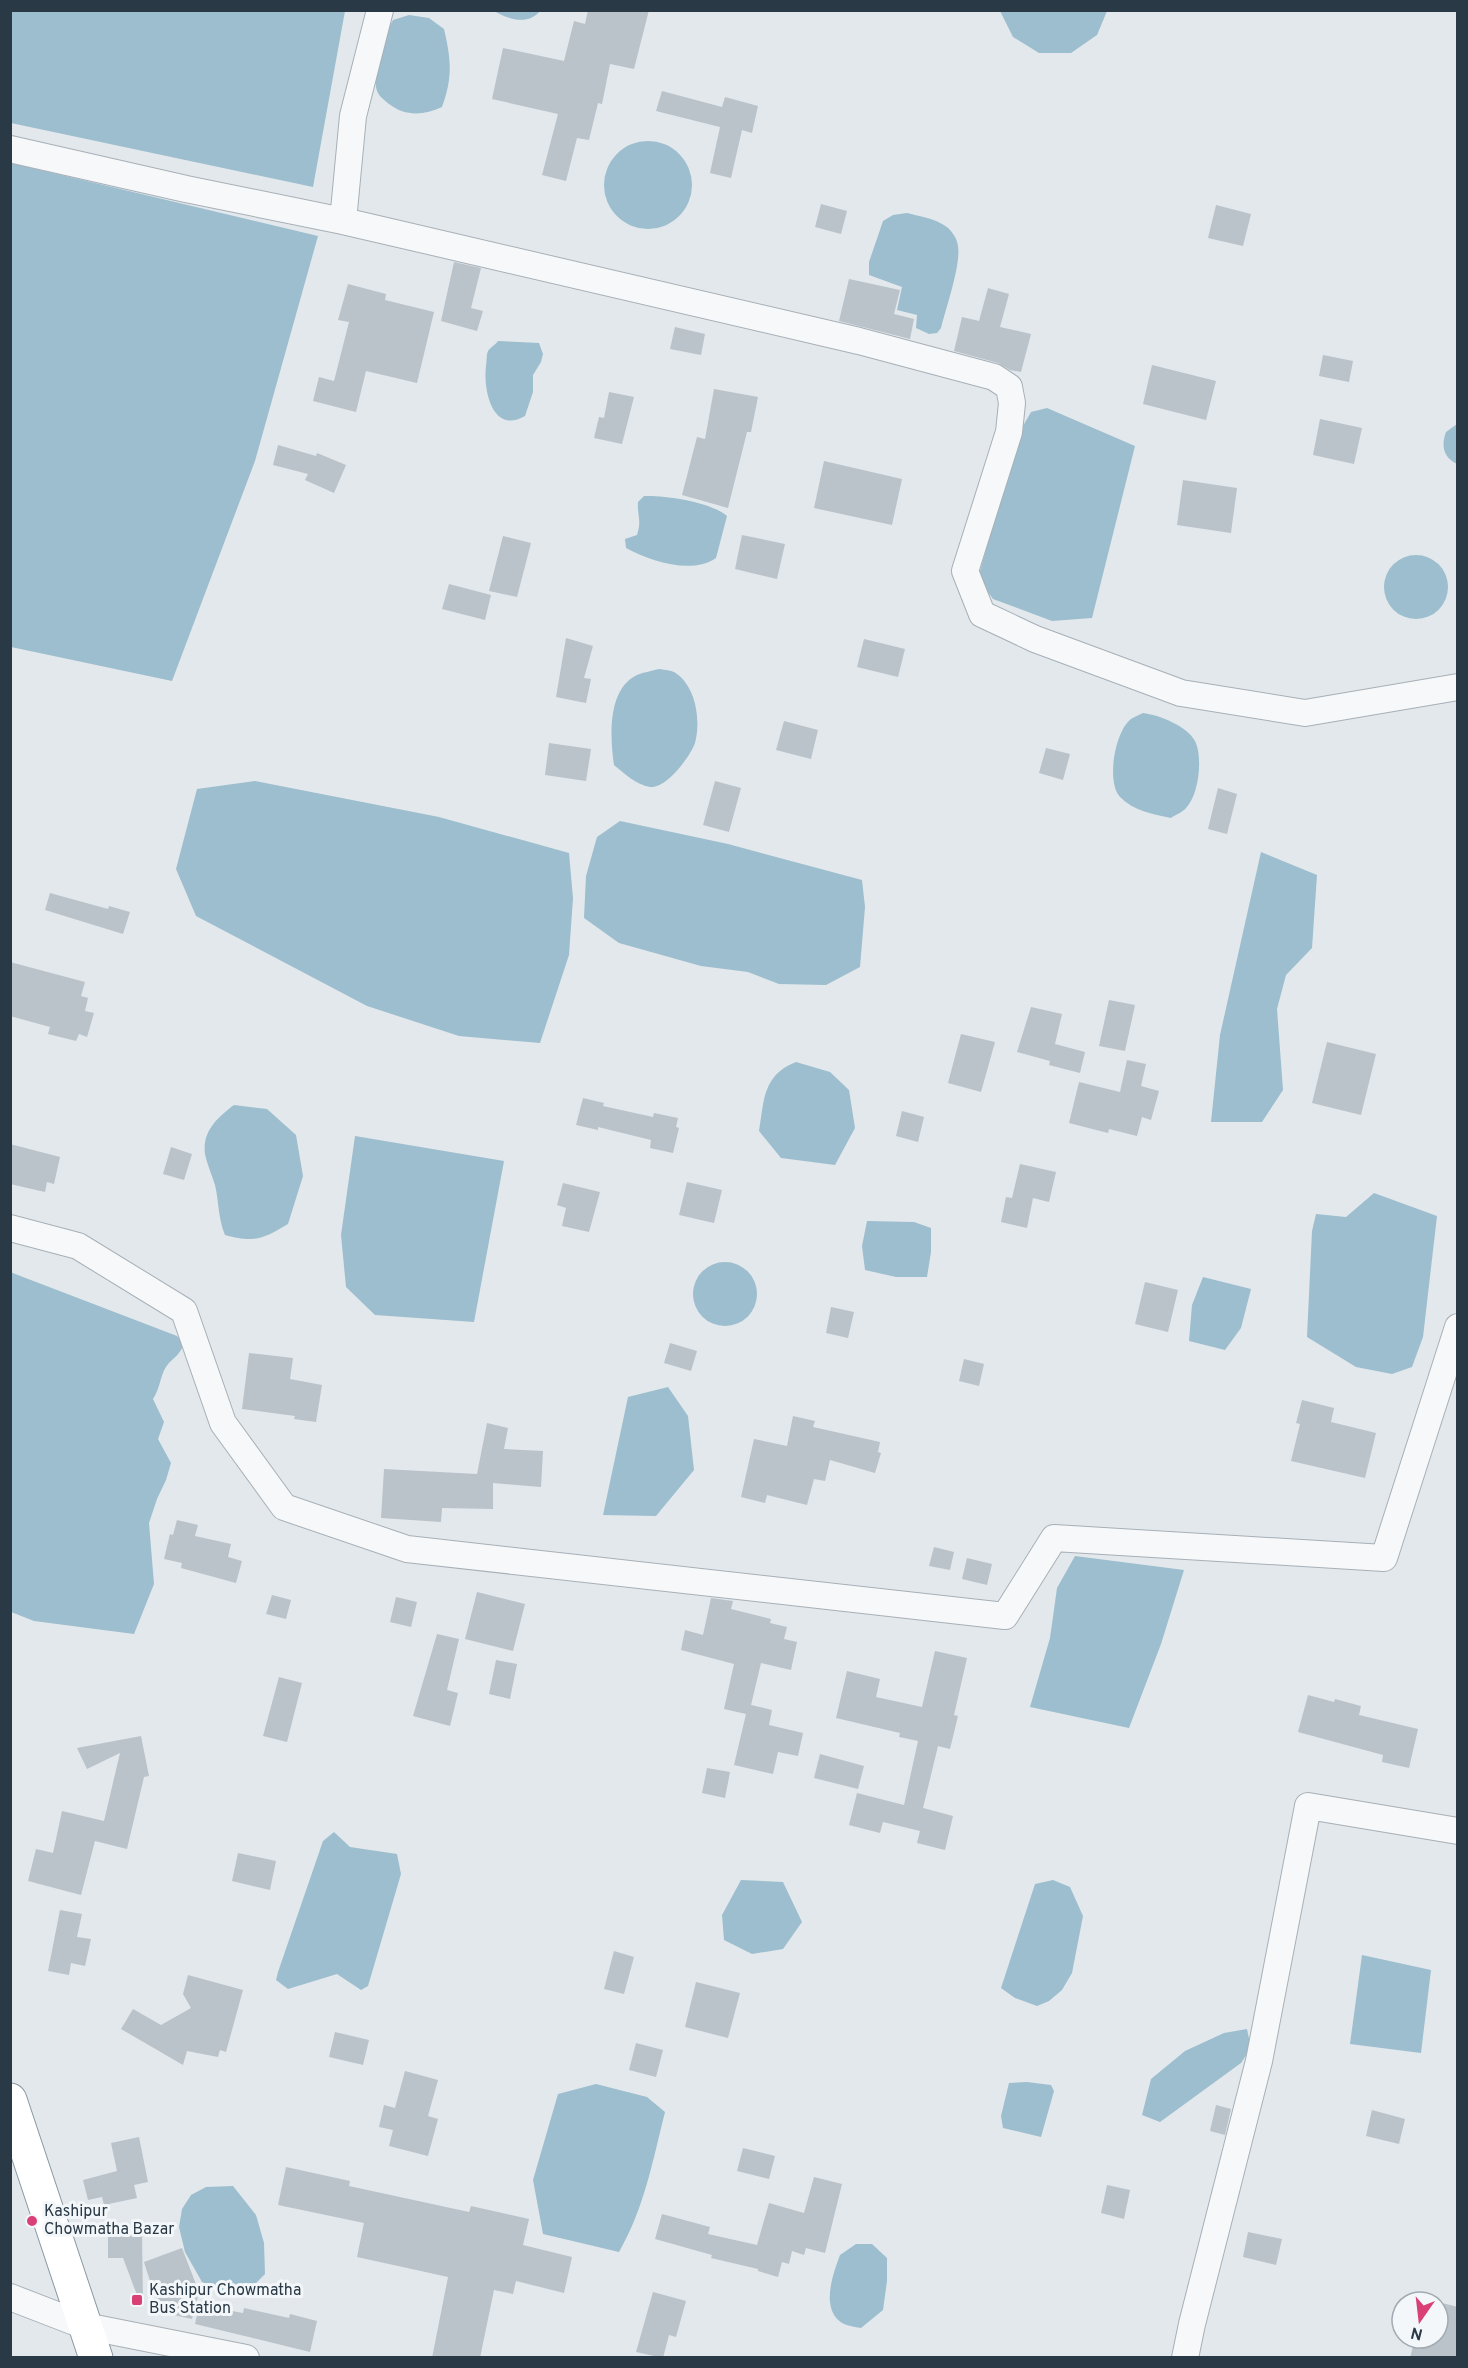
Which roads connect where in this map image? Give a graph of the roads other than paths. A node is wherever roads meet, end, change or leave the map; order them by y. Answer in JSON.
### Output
{"nodes":[{"id":1,"x":381,"y":10,"type":"edge"},
{"id":2,"x":10,"y":149,"type":"edge"},
{"id":3,"x":344,"y":221,"type":"junction"},
{"id":4,"x":1458,"y":687,"type":"edge"},
{"id":5,"x":10,"y":1228,"type":"edge"},
{"id":6,"x":1458,"y":1327,"type":"edge"},
{"id":7,"x":1458,"y":1831,"type":"edge"},
{"id":8,"x":10,"y":2100,"type":"edge"},
{"id":9,"x":10,"y":2297,"type":"edge"},
{"id":10,"x":85,"y":2326,"type":"junction"},
{"id":11,"x":96,"y":2358,"type":"edge"},
{"id":12,"x":246,"y":2358,"type":"edge"},
{"id":13,"x":1185,"y":2358,"type":"edge"}],
"edges":[{"from":1,"to":3,"type":"street"},
{"from":2,"to":3,"type":"street"},
{"from":3,"to":4,"type":"street"},
{"from":5,"to":6,"type":"street"},
{"from":7,"to":13,"type":"street"},
{"from":8,"to":10,"type":"highway"},
{"from":9,"to":10,"type":"street"},
{"from":10,"to":11,"type":"highway"},
{"from":10,"to":12,"type":"street"}]}
